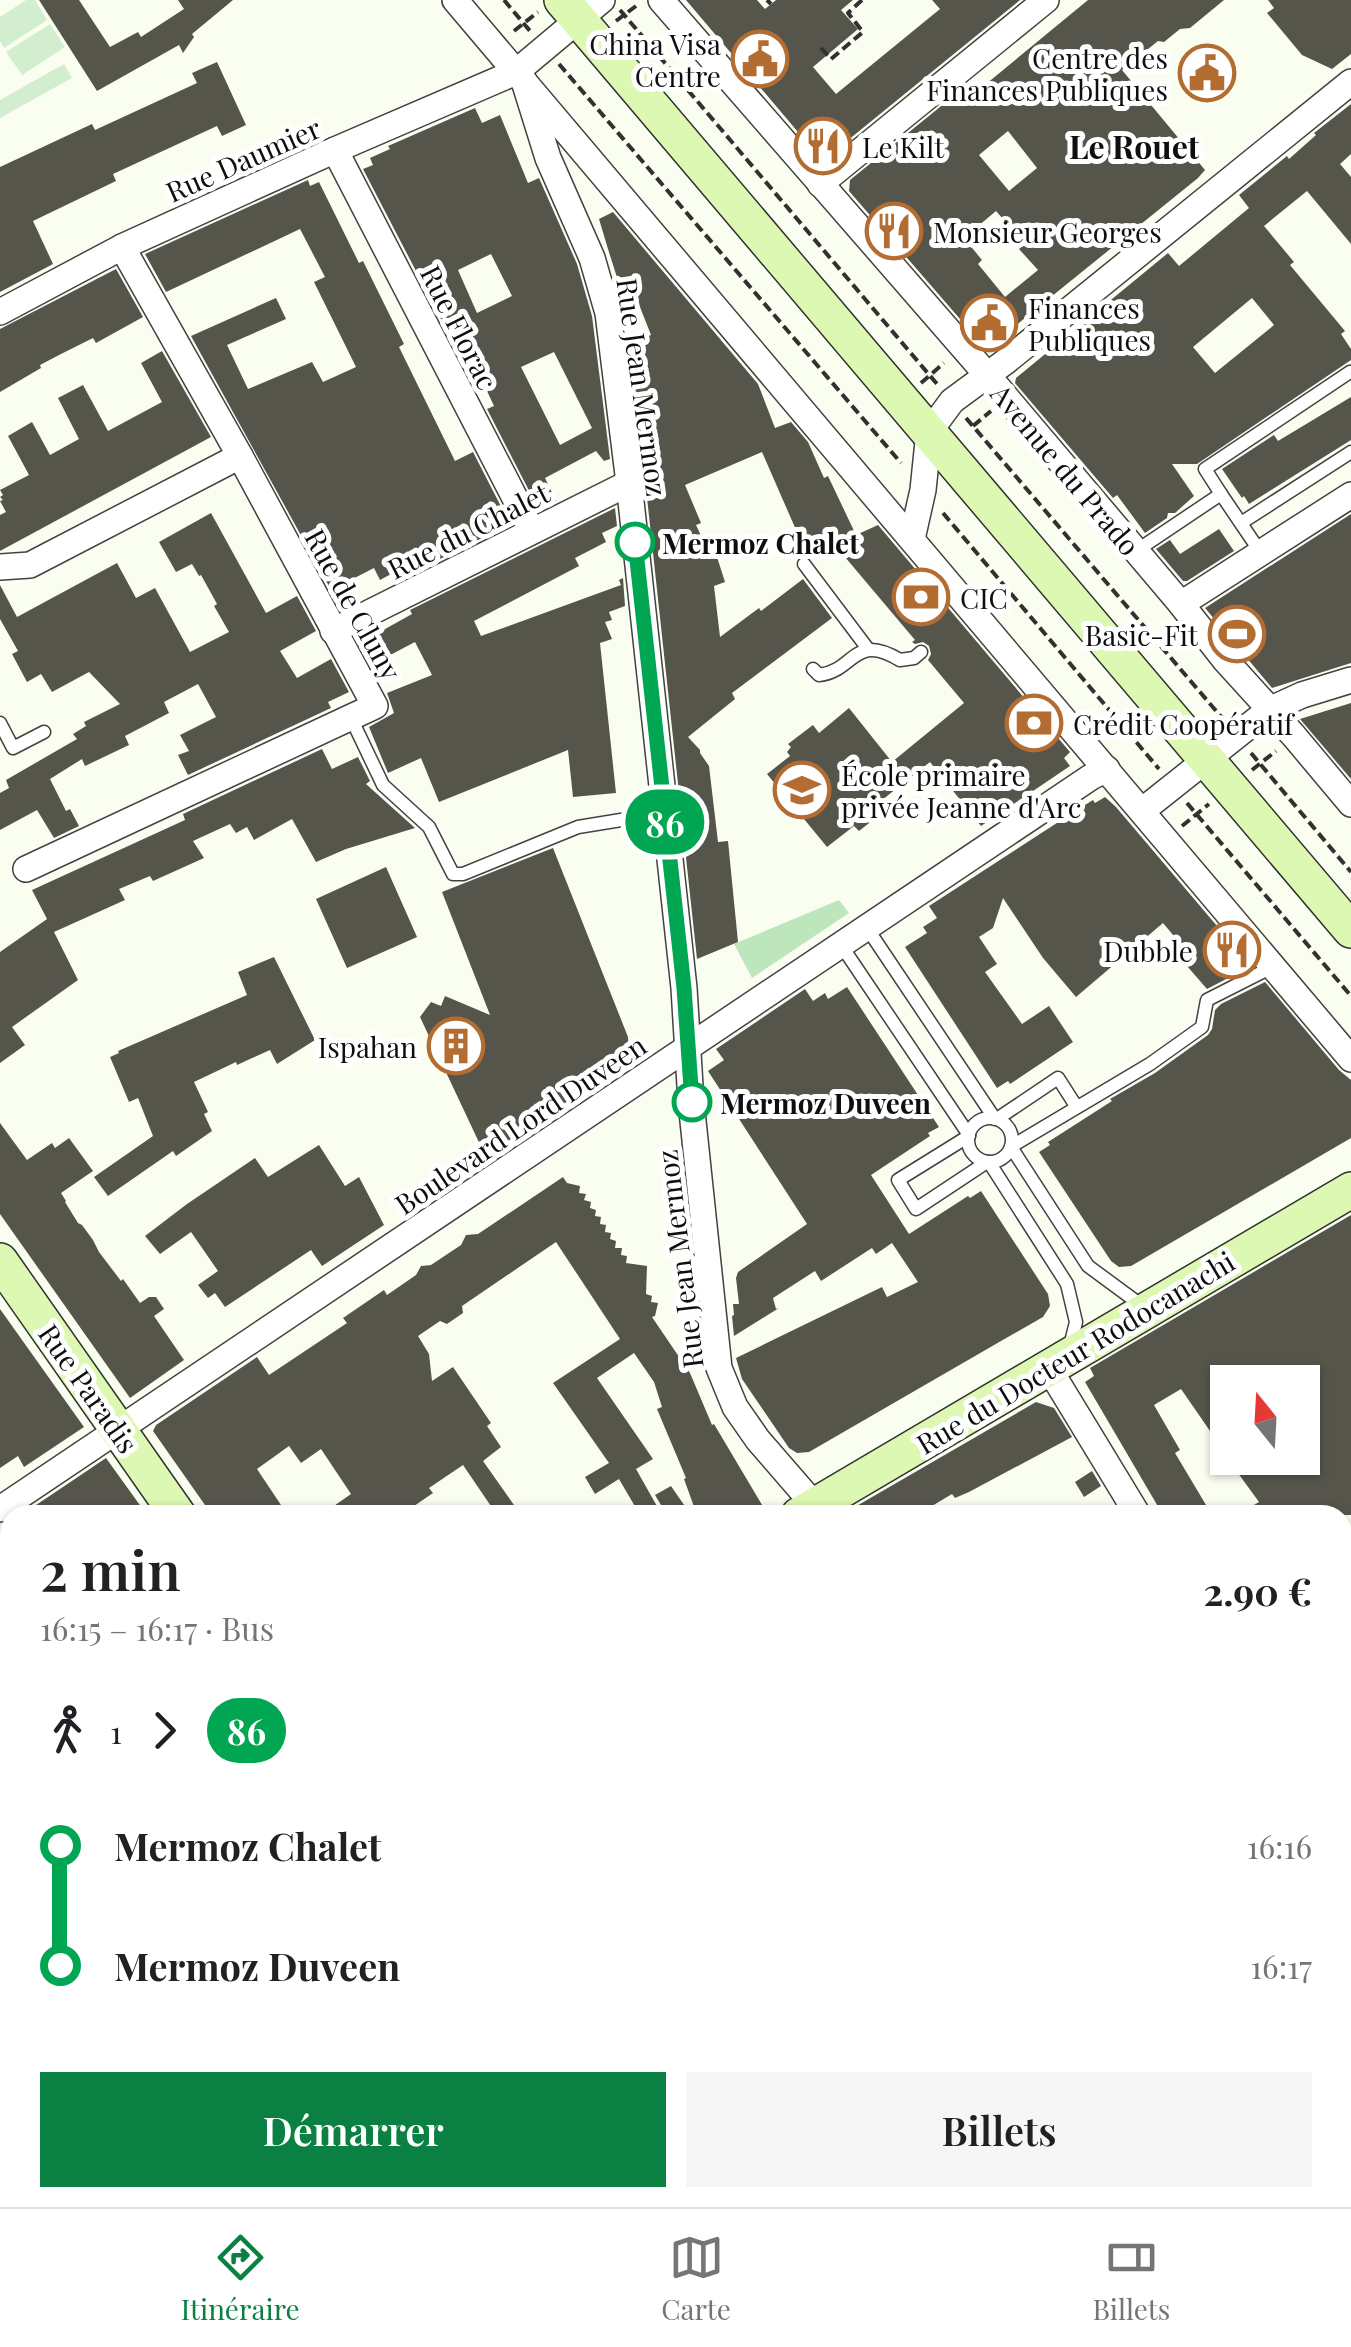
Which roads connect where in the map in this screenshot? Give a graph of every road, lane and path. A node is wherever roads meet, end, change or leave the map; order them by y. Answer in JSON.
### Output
{"nodes":[{"id":1,"x":455,"y":0,"type":"edge"},
{"id":2,"x":661,"y":0,"type":"edge"},
{"id":3,"x":862,"y":0,"type":"edge"},
{"id":4,"x":1046,"y":0,"type":"edge"},
{"id":5,"x":580,"y":7,"type":"edge"},
{"id":6,"x":494,"y":46,"type":"junction"},
{"id":7,"x":821,"y":48,"type":"dead end"},
{"id":8,"x":520,"y":77,"type":"junction"},
{"id":9,"x":1351,"y":82,"type":"edge"},
{"id":10,"x":335,"y":150,"type":"junction"},
{"id":11,"x":820,"y":184,"type":"junction"},
{"id":12,"x":122,"y":247,"type":"junction"},
{"id":13,"x":0,"y":312,"type":"edge"},
{"id":14,"x":1350,"y":372,"type":"edge"},
{"id":15,"x":988,"y":376,"type":"junction"},
{"id":16,"x":952,"y":400,"type":"junction"},
{"id":17,"x":929,"y":432,"type":"junction"},
{"id":18,"x":1351,"y":452,"type":"edge"},
{"id":19,"x":240,"y":456,"type":"junction"},
{"id":20,"x":629,"y":483,"type":"junction"},
{"id":21,"x":1221,"y":494,"type":"junction"},
{"id":22,"x":1351,"y":495,"type":"edge"},
{"id":23,"x":1241,"y":524,"type":"junction"},
{"id":24,"x":532,"y":531,"type":"junction"},
{"id":25,"x":912,"y":538,"type":"junction"},
{"id":26,"x":1136,"y":552,"type":"junction"},
{"id":27,"x":1261,"y":553,"type":"junction"},
{"id":28,"x":804,"y":564,"type":"dead end"},
{"id":29,"x":2,"y":566,"type":"edge"},
{"id":30,"x":1180,"y":604,"type":"junction"},
{"id":31,"x":333,"y":631,"type":"junction"},
{"id":32,"x":868,"y":649,"type":"junction"},
{"id":33,"x":921,"y":652,"type":"dead end"},
{"id":34,"x":813,"y":670,"type":"dead end"},
{"id":35,"x":1351,"y":680,"type":"edge"},
{"id":36,"x":1270,"y":710,"type":"junction"},
{"id":37,"x":350,"y":718,"type":"junction"},
{"id":38,"x":0,"y":723,"type":"edge"},
{"id":39,"x":44,"y":732,"type":"dead end"},
{"id":40,"x":1236,"y":735,"type":"junction"},
{"id":41,"x":1208,"y":760,"type":"junction"},
{"id":42,"x":1107,"y":770,"type":"junction"},
{"id":43,"x":1351,"y":804,"type":"edge"},
{"id":44,"x":1143,"y":810,"type":"junction"},
{"id":45,"x":664,"y":814,"type":"junction"},
{"id":46,"x":26,"y":869,"type":"dead end"},
{"id":47,"x":1351,"y":872,"type":"edge"},
{"id":48,"x":867,"y":928,"type":"junction"},
{"id":49,"x":1351,"y":930,"type":"edge"},
{"id":50,"x":841,"y":946,"type":"junction"},
{"id":51,"x":1272,"y":966,"type":"junction"},
{"id":52,"x":688,"y":1047,"type":"junction"},
{"id":53,"x":1351,"y":1059,"type":"edge"},
{"id":54,"x":1076,"y":1106,"type":"junction"},
{"id":55,"x":996,"y":1119,"type":"junction"},
{"id":56,"x":969,"y":1135,"type":"junction"},
{"id":57,"x":1012,"y":1147,"type":"junction"},
{"id":58,"x":988,"y":1162,"type":"junction"},
{"id":59,"x":1351,"y":1190,"type":"edge"},
{"id":60,"x":0,"y":1261,"type":"edge"},
{"id":61,"x":1147,"y":1309,"type":"junction"},
{"id":62,"x":1058,"y":1362,"type":"junction"},
{"id":63,"x":117,"y":1429,"type":"junction"},
{"id":64,"x":6,"y":1505,"type":"edge"},
{"id":65,"x":171,"y":1505,"type":"edge"},
{"id":66,"x":807,"y":1505,"type":"edge"},
{"id":67,"x":823,"y":1505,"type":"edge"},
{"id":68,"x":1125,"y":1505,"type":"edge"}],
"edges":[{"from":1,"to":6,"type":"street"},
{"from":2,"to":11,"type":"street","name":"Avenue du Prado"},
{"from":3,"to":7,"type":"path"},
{"from":4,"to":11,"type":"street"},
{"from":5,"to":6,"type":"path"},
{"from":5,"to":8,"type":"street"},
{"from":5,"to":16,"type":"path"},
{"from":5,"to":17,"type":"main road"},
{"from":6,"to":8,"type":"street"},
{"from":8,"to":10,"type":"street","name":"Rue Daumier"},
{"from":8,"to":20,"type":"street","name":"Rue Jean Mermoz"},
{"from":8,"to":25,"type":"street"},
{"from":9,"to":15,"type":"street"},
{"from":10,"to":12,"type":"street","name":"Rue Daumier"},
{"from":10,"to":24,"type":"street","name":"Rue Florac"},
{"from":11,"to":15,"type":"street","name":"Avenue du Prado"},
{"from":12,"to":13,"type":"street","name":"Rue Daumier"},
{"from":12,"to":19,"type":"street","name":"Rue de Cluny"},
{"from":14,"to":21,"type":"lane"},
{"from":15,"to":16,"type":"street"},
{"from":15,"to":26,"type":"street","name":"Avenue du Prado"},
{"from":16,"to":17,"type":"street"},
{"from":16,"to":40,"type":"path"},
{"from":17,"to":25,"type":"street"},
{"from":17,"to":41,"type":"main road"},
{"from":18,"to":23,"type":"lane"},
{"from":19,"to":29,"type":"street"},
{"from":19,"to":31,"type":"street","name":"Rue de Cluny"},
{"from":20,"to":24,"type":"street","name":"Rue du Chalet"},
{"from":20,"to":45,"type":"street","name":"Rue Jean Mermoz"},
{"from":21,"to":23,"type":"lane"},
{"from":21,"to":26,"type":"lane"},
{"from":22,"to":27,"type":"street"},
{"from":23,"to":27,"type":"lane"},
{"from":24,"to":31,"type":"street","name":"Rue du Chalet"},
{"from":25,"to":42,"type":"street"},
{"from":26,"to":30,"type":"street","name":"Avenue du Prado"},
{"from":27,"to":30,"type":"street"},
{"from":28,"to":32,"type":"lane"},
{"from":30,"to":36,"type":"street","name":"Avenue du Prado"},
{"from":31,"to":37,"type":"street","name":"Rue de Cluny"},
{"from":32,"to":33,"type":"lane"},
{"from":32,"to":34,"type":"lane"},
{"from":35,"to":36,"type":"street"},
{"from":36,"to":40,"type":"street"},
{"from":36,"to":43,"type":"street","name":"Avenue du Prado"},
{"from":37,"to":45,"type":"lane"},
{"from":37,"to":46,"type":"street"},
{"from":38,"to":39,"type":"lane"},
{"from":40,"to":41,"type":"street"},
{"from":40,"to":47,"type":"path"},
{"from":41,"to":44,"type":"street"},
{"from":41,"to":49,"type":"main road"},
{"from":42,"to":44,"type":"street"},
{"from":42,"to":48,"type":"street","name":"Boulevard Lord Duveen"},
{"from":44,"to":51,"type":"street"},
{"from":45,"to":52,"type":"street","name":"Rue Jean Mermoz"},
{"from":48,"to":50,"type":"street","name":"Boulevard Lord Duveen"},
{"from":48,"to":55,"type":"lane"},
{"from":50,"to":52,"type":"street","name":"Boulevard Lord Duveen"},
{"from":50,"to":56,"type":"lane"},
{"from":51,"to":53,"type":"street"},
{"from":51,"to":54,"type":"lane"},
{"from":52,"to":63,"type":"street","name":"Boulevard Lord Duveen"},
{"from":52,"to":66,"type":"street","name":"Rue Jean Mermoz"},
{"from":54,"to":55,"type":"lane"},
{"from":54,"to":57,"type":"lane"},
{"from":55,"to":56,"type":"lane"},
{"from":55,"to":57,"type":"lane"},
{"from":56,"to":58,"type":"lane"},
{"from":56,"to":58,"type":"lane"},
{"from":57,"to":58,"type":"lane"},
{"from":57,"to":61,"type":"lane"},
{"from":58,"to":62,"type":"lane"},
{"from":59,"to":61,"type":"main road","name":"Rue du Docteur Rodocanachi"},
{"from":60,"to":63,"type":"main road","name":"Rue Paradis"},
{"from":61,"to":62,"type":"main road","name":"Rue du Docteur Rodocanachi"},
{"from":62,"to":67,"type":"main road","name":"Rue du Docteur Rodocanachi"},
{"from":62,"to":68,"type":"street"},
{"from":63,"to":64,"type":"street","name":"Boulevard Lord Duveen"},
{"from":63,"to":65,"type":"main road","name":"Rue Paradis"}]}
